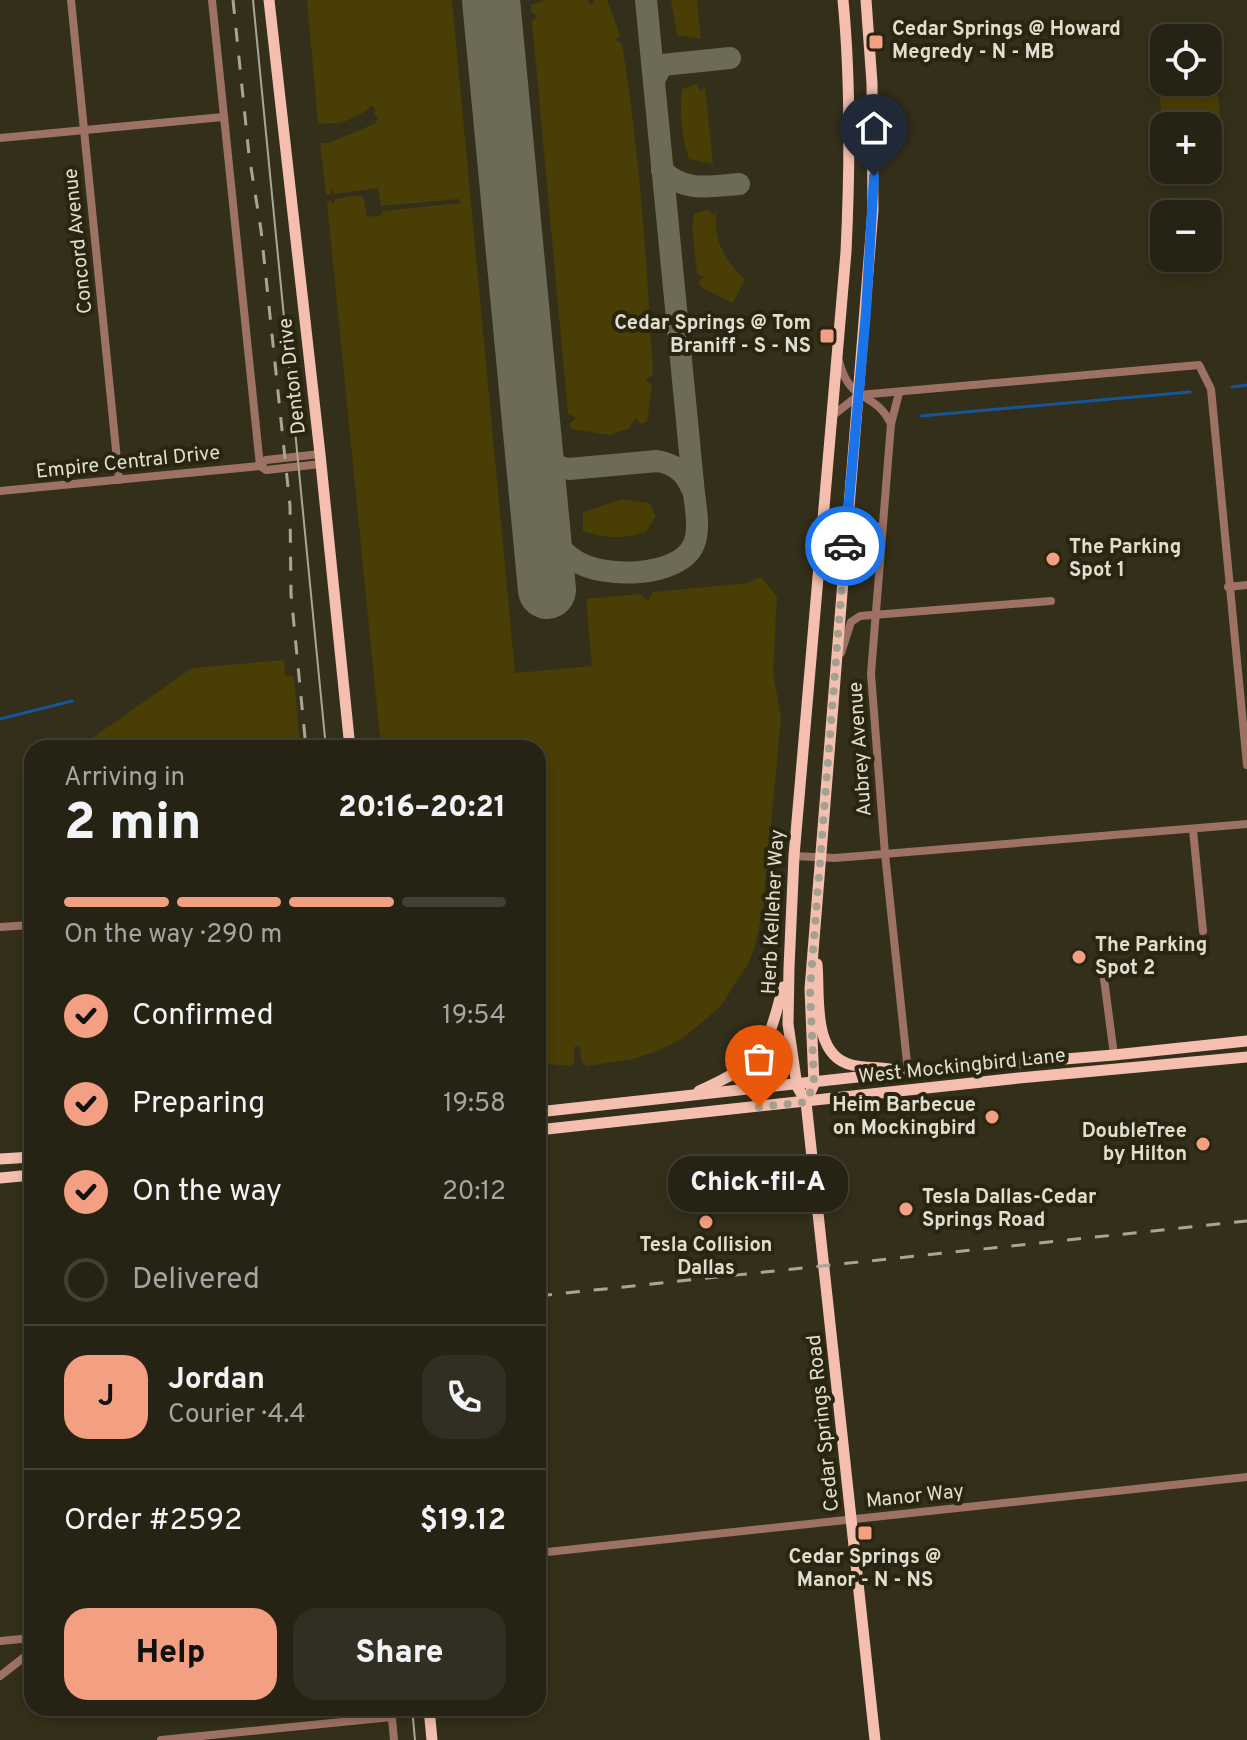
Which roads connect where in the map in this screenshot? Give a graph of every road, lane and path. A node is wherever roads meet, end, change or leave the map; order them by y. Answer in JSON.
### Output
{"nodes":[{"id":1,"x":71,"y":0,"type":"edge"},
{"id":2,"x":212,"y":0,"type":"edge"},
{"id":3,"x":269,"y":0,"type":"edge"},
{"id":4,"x":843,"y":0,"type":"edge"},
{"id":5,"x":866,"y":0,"type":"edge"},
{"id":6,"x":223,"y":117,"type":"junction"},
{"id":7,"x":84,"y":130,"type":"junction"},
{"id":8,"x":0,"y":138,"type":"edge"},
{"id":9,"x":838,"y":356,"type":"junction"},
{"id":10,"x":899,"y":393,"type":"junction"},
{"id":11,"x":859,"y":395,"type":"junction"},
{"id":12,"x":832,"y":416,"type":"junction"},
{"id":13,"x":891,"y":424,"type":"junction"},
{"id":14,"x":321,"y":459,"type":"junction"},
{"id":15,"x":260,"y":466,"type":"junction"},
{"id":16,"x":119,"y":480,"type":"junction"},
{"id":17,"x":0,"y":491,"type":"edge"},
{"id":18,"x":882,"y":527,"type":"junction"},
{"id":19,"x":843,"y":566,"type":"junction"},
{"id":20,"x":1247,"y":585,"type":"edge"},
{"id":21,"x":1228,"y":587,"type":"junction"},
{"id":22,"x":1051,"y":601,"type":"dead end"},
{"id":23,"x":876,"y":616,"type":"junction"},
{"id":24,"x":834,"y":677,"type":"junction"},
{"id":25,"x":349,"y":740,"type":"edge"},
{"id":26,"x":1247,"y":765,"type":"edge"},
{"id":27,"x":1247,"y":824,"type":"edge"},
{"id":28,"x":1193,"y":830,"type":"junction"},
{"id":29,"x":885,"y":854,"type":"junction"},
{"id":30,"x":794,"y":856,"type":"junction"},
{"id":31,"x":819,"y":857,"type":"junction"},
{"id":32,"x":24,"y":926,"type":"edge"},
{"id":33,"x":0,"y":927,"type":"edge"},
{"id":34,"x":1203,"y":931,"type":"dead end"},
{"id":35,"x":812,"y":953,"type":"junction"},
{"id":36,"x":789,"y":968,"type":"junction"},
{"id":37,"x":1104,"y":979,"type":"dead end"},
{"id":38,"x":1247,"y":1041,"type":"edge"},
{"id":39,"x":1114,"y":1055,"type":"junction"},
{"id":40,"x":1247,"y":1057,"type":"edge"},
{"id":41,"x":1018,"y":1064,"type":"junction"},
{"id":42,"x":1116,"y":1069,"type":"junction"},
{"id":43,"x":905,"y":1072,"type":"junction"},
{"id":44,"x":1019,"y":1078,"type":"junction"},
{"id":45,"x":814,"y":1084,"type":"junction"},
{"id":46,"x":797,"y":1086,"type":"junction"},
{"id":47,"x":690,"y":1096,"type":"junction"},
{"id":48,"x":806,"y":1102,"type":"junction"},
{"id":49,"x":546,"y":1111,"type":"edge"},
{"id":50,"x":546,"y":1129,"type":"edge"},
{"id":51,"x":24,"y":1158,"type":"edge"},
{"id":52,"x":0,"y":1159,"type":"edge"},
{"id":53,"x":24,"y":1176,"type":"edge"},
{"id":54,"x":0,"y":1178,"type":"edge"},
{"id":55,"x":1247,"y":1477,"type":"edge"},
{"id":56,"x":852,"y":1520,"type":"junction"},
{"id":57,"x":546,"y":1552,"type":"edge"},
{"id":58,"x":24,"y":1639,"type":"edge"},
{"id":59,"x":0,"y":1641,"type":"edge"},
{"id":60,"x":24,"y":1657,"type":"edge"},
{"id":61,"x":0,"y":1676,"type":"edge"},
{"id":62,"x":366,"y":1716,"type":"edge"},
{"id":63,"x":392,"y":1716,"type":"edge"},
{"id":64,"x":430,"y":1716,"type":"edge"},
{"id":65,"x":161,"y":1740,"type":"edge"},
{"id":66,"x":394,"y":1740,"type":"edge"},
{"id":67,"x":432,"y":1740,"type":"edge"},
{"id":68,"x":875,"y":1740,"type":"edge"}],
"edges":[{"from":1,"to":7,"type":"street","name":"Concord Avenue"},
{"from":2,"to":6,"type":"street"},
{"from":3,"to":14,"type":"main road","name":"Denton Drive"},
{"from":4,"to":9,"type":"main road","name":"Herb Kelleher Way"},
{"from":5,"to":11,"type":"main road","name":"Herb Kelleher Way"},
{"from":6,"to":7,"type":"street"},
{"from":6,"to":15,"type":"street"},
{"from":7,"to":8,"type":"street"},
{"from":7,"to":16,"type":"street","name":"Concord Avenue"},
{"from":9,"to":11,"type":"street"},
{"from":9,"to":12,"type":"main road","name":"Herb Kelleher Way"},
{"from":10,"to":11,"type":"street"},
{"from":10,"to":13,"type":"street","name":"Aubrey Avenue"},
{"from":10,"to":21,"type":"street"},
{"from":11,"to":12,"type":"street"},
{"from":11,"to":13,"type":"street"},
{"from":11,"to":19,"type":"main road","name":"Herb Kelleher Way"},
{"from":12,"to":30,"type":"main road","name":"Herb Kelleher Way"},
{"from":13,"to":18,"type":"street","name":"Aubrey Avenue"},
{"from":14,"to":15,"type":"street","name":"Empire Central Drive"},
{"from":14,"to":25,"type":"main road","name":"Denton Drive"},
{"from":15,"to":16,"type":"street","name":"Empire Central Drive"},
{"from":16,"to":17,"type":"street","name":"Empire Central Drive"},
{"from":18,"to":19,"type":"street"},
{"from":18,"to":23,"type":"street","name":"Aubrey Avenue"},
{"from":19,"to":24,"type":"main road","name":"Herb Kelleher Way"},
{"from":20,"to":21,"type":"street"},
{"from":21,"to":26,"type":"street"},
{"from":22,"to":23,"type":"street"},
{"from":23,"to":24,"type":"street"},
{"from":23,"to":29,"type":"street","name":"Aubrey Avenue"},
{"from":24,"to":31,"type":"main road","name":"Herb Kelleher Way"},
{"from":27,"to":28,"type":"street"},
{"from":28,"to":29,"type":"street"},
{"from":28,"to":34,"type":"street"},
{"from":29,"to":31,"type":"street"},
{"from":29,"to":43,"type":"street","name":"Aubrey Avenue"},
{"from":30,"to":31,"type":"street"},
{"from":30,"to":36,"type":"main road","name":"Herb Kelleher Way"},
{"from":31,"to":35,"type":"main road","name":"Herb Kelleher Way"},
{"from":32,"to":33,"type":"street"},
{"from":35,"to":43,"type":"main road"},
{"from":35,"to":45,"type":"main road","name":"Herb Kelleher Way"},
{"from":36,"to":46,"type":"main road","name":"Herb Kelleher Way"},
{"from":36,"to":47,"type":"main road"},
{"from":37,"to":39,"type":"street"},
{"from":38,"to":39,"type":"main road","name":"West Mockingbird Lane"},
{"from":39,"to":41,"type":"main road","name":"West Mockingbird Lane"},
{"from":39,"to":42,"type":"main road"},
{"from":40,"to":42,"type":"main road","name":"West Mockingbird Lane"},
{"from":41,"to":43,"type":"main road","name":"West Mockingbird Lane"},
{"from":41,"to":44,"type":"main road"},
{"from":42,"to":44,"type":"main road","name":"West Mockingbird Lane"},
{"from":43,"to":45,"type":"main road","name":"West Mockingbird Lane"},
{"from":44,"to":48,"type":"main road","name":"West Mockingbird Lane"},
{"from":45,"to":46,"type":"main road","name":"West Mockingbird Lane"},
{"from":45,"to":48,"type":"main road","name":"Herb Kelleher Way"},
{"from":46,"to":47,"type":"main road","name":"West Mockingbird Lane"},
{"from":46,"to":48,"type":"main road","name":"Herb Kelleher Way"},
{"from":47,"to":49,"type":"main road","name":"West Mockingbird Lane"},
{"from":48,"to":50,"type":"main road","name":"West Mockingbird Lane"},
{"from":48,"to":56,"type":"main road","name":"Cedar Springs Road"},
{"from":51,"to":52,"type":"main road"},
{"from":53,"to":54,"type":"main road"},
{"from":55,"to":56,"type":"street","name":"Manor Way"},
{"from":56,"to":57,"type":"street","name":"Manor Way"},
{"from":56,"to":68,"type":"main road","name":"Cedar Springs Road"},
{"from":58,"to":59,"type":"street"},
{"from":60,"to":61,"type":"street"},
{"from":62,"to":65,"type":"street"},
{"from":63,"to":66,"type":"street"},
{"from":64,"to":67,"type":"main road"}]}
